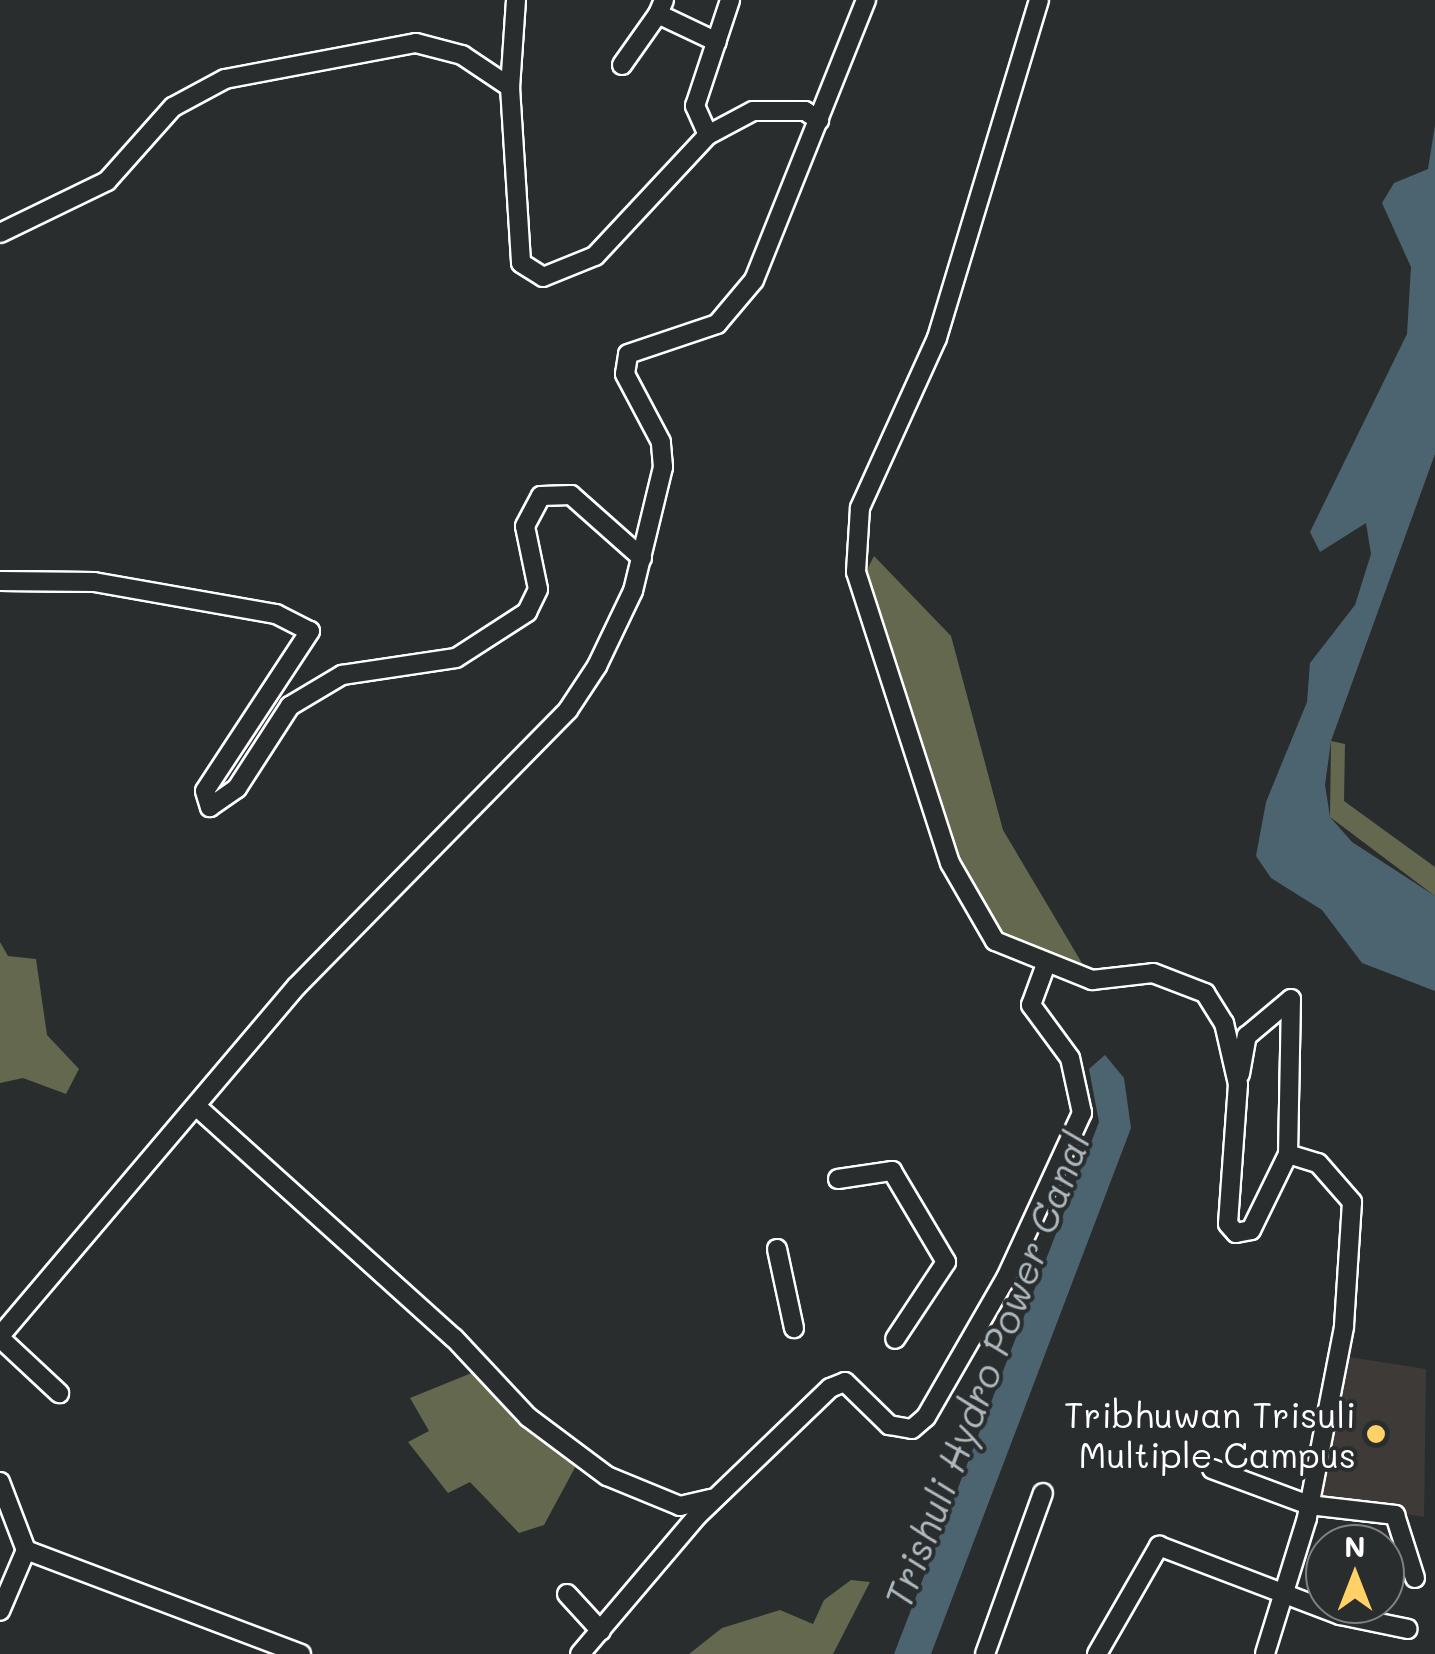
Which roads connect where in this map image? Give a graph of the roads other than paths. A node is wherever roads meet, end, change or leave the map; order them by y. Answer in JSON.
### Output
{"nodes":[{"id":1,"x":516,"y":0,"type":"edge"},
{"id":2,"x":730,"y":0,"type":"edge"},
{"id":3,"x":866,"y":0,"type":"edge"},
{"id":4,"x":1039,"y":0,"type":"edge"},
{"id":5,"x":661,"y":7,"type":"edge"},
{"id":6,"x":718,"y":42,"type":"junction"},
{"id":7,"x":622,"y":65,"type":"dead end"},
{"id":8,"x":510,"y":87,"type":"junction"},
{"id":9,"x":819,"y":120,"type":"junction"},
{"id":10,"x":708,"y":136,"type":"junction"},
{"id":11,"x":0,"y":233,"type":"edge"},
{"id":12,"x":642,"y":558,"type":"junction"},
{"id":13,"x":0,"y":582,"type":"edge"},
{"id":14,"x":1045,"y":968,"type":"junction"},
{"id":15,"x":1238,"y":1084,"type":"junction"},
{"id":16,"x":196,"y":1106,"type":"junction"},
{"id":17,"x":1288,"y":1154,"type":"junction"},
{"id":18,"x":838,"y":1179,"type":"dead end"},
{"id":19,"x":777,"y":1249,"type":"dead end"},
{"id":20,"x":794,"y":1328,"type":"dead end"},
{"id":21,"x":0,"y":1337,"type":"edge"},
{"id":22,"x":894,"y":1339,"type":"dead end"},
{"id":23,"x":58,"y":1393,"type":"dead end"},
{"id":24,"x":1212,"y":1468,"type":"dead end"},
{"id":25,"x":0,"y":1482,"type":"edge"},
{"id":26,"x":1042,"y":1492,"type":"dead end"},
{"id":27,"x":716,"y":1497,"type":"junction"},
{"id":28,"x":1309,"y":1504,"type":"junction"},
{"id":29,"x":26,"y":1550,"type":"junction"},
{"id":30,"x":1415,"y":1578,"type":"dead end"},
{"id":31,"x":1287,"y":1591,"type":"junction"},
{"id":32,"x":567,"y":1594,"type":"dead end"},
{"id":33,"x":0,"y":1612,"type":"edge"},
{"id":34,"x":1408,"y":1629,"type":"dead end"},
{"id":35,"x":601,"y":1631,"type":"junction"},
{"id":36,"x":301,"y":1654,"type":"edge"},
{"id":37,"x":580,"y":1654,"type":"edge"},
{"id":38,"x":985,"y":1654,"type":"edge"},
{"id":39,"x":1097,"y":1654,"type":"edge"},
{"id":40,"x":1265,"y":1654,"type":"edge"}],
"edges":[{"from":1,"to":8,"type":"street"},
{"from":2,"to":6,"type":"street"},
{"from":3,"to":9,"type":"street"},
{"from":4,"to":14,"type":"street"},
{"from":5,"to":6,"type":"street"},
{"from":5,"to":7,"type":"street"},
{"from":6,"to":10,"type":"street"},
{"from":8,"to":10,"type":"street"},
{"from":8,"to":11,"type":"street"},
{"from":9,"to":10,"type":"street"},
{"from":9,"to":12,"type":"street"},
{"from":12,"to":13,"type":"street"},
{"from":12,"to":16,"type":"street"},
{"from":14,"to":15,"type":"street"},
{"from":14,"to":27,"type":"street"},
{"from":15,"to":17,"type":"street"},
{"from":15,"to":17,"type":"street"},
{"from":16,"to":21,"type":"street"},
{"from":16,"to":27,"type":"street"},
{"from":17,"to":28,"type":"street"},
{"from":18,"to":22,"type":"street"},
{"from":19,"to":20,"type":"street"},
{"from":21,"to":23,"type":"street"},
{"from":24,"to":28,"type":"street"},
{"from":25,"to":29,"type":"street"},
{"from":26,"to":38,"type":"street"},
{"from":27,"to":35,"type":"street"},
{"from":28,"to":30,"type":"street"},
{"from":28,"to":31,"type":"street"},
{"from":29,"to":33,"type":"street"},
{"from":29,"to":36,"type":"street"},
{"from":31,"to":34,"type":"street"},
{"from":31,"to":39,"type":"street"},
{"from":31,"to":40,"type":"street"},
{"from":32,"to":35,"type":"street"},
{"from":35,"to":37,"type":"street"}]}
